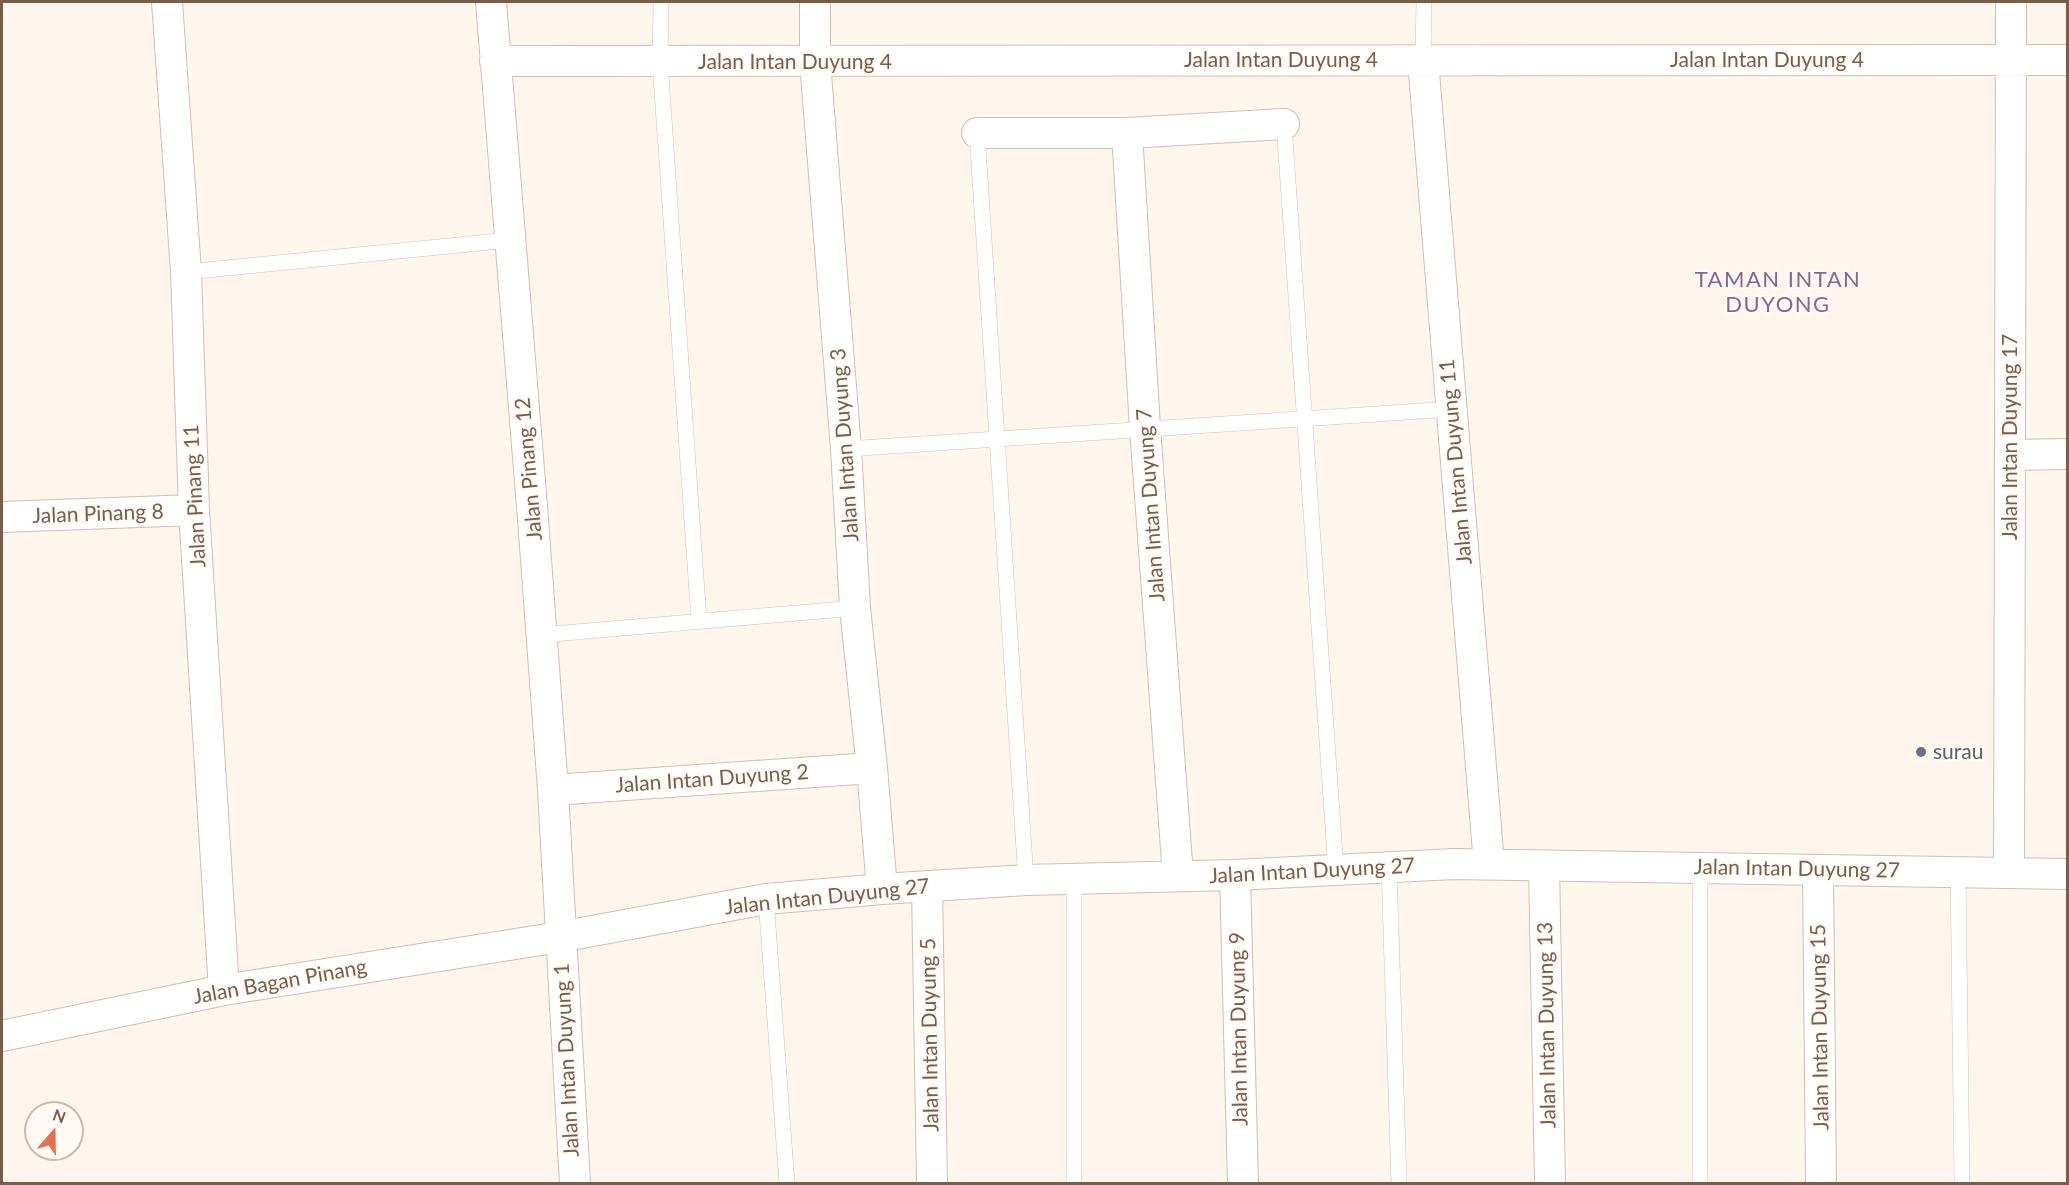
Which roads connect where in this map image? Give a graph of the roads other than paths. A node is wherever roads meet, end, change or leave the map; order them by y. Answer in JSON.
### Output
{"nodes":[{"id":1,"x":167,"y":2,"type":"edge"},
{"id":2,"x":491,"y":2,"type":"edge"},
{"id":3,"x":662,"y":2,"type":"edge"},
{"id":4,"x":815,"y":2,"type":"edge"},
{"id":5,"x":1424,"y":2,"type":"edge"},
{"id":6,"x":2011,"y":2,"type":"edge"},
{"id":7,"x":1423,"y":60,"type":"junction"},
{"id":8,"x":2010,"y":60,"type":"junction"},
{"id":9,"x":2067,"y":60,"type":"edge"},
{"id":10,"x":495,"y":61,"type":"junction"},
{"id":11,"x":660,"y":62,"type":"junction"},
{"id":12,"x":815,"y":62,"type":"junction"},
{"id":13,"x":1284,"y":124,"type":"joint"},
{"id":14,"x":977,"y":133,"type":"joint"},
{"id":15,"x":1127,"y":133,"type":"junction"},
{"id":16,"x":510,"y":240,"type":"junction"},
{"id":17,"x":186,"y":272,"type":"junction"},
{"id":18,"x":1452,"y":409,"type":"junction"},
{"id":19,"x":1304,"y":418,"type":"junction"},
{"id":20,"x":1145,"y":428,"type":"junction"},
{"id":21,"x":997,"y":439,"type":"junction"},
{"id":22,"x":846,"y":449,"type":"junction"},
{"id":23,"x":2067,"y":454,"type":"edge"},
{"id":24,"x":2010,"y":455,"type":"junction"},
{"id":25,"x":194,"y":510,"type":"junction"},
{"id":26,"x":2,"y":517,"type":"edge"},
{"id":27,"x":855,"y":608,"type":"junction"},
{"id":28,"x":699,"y":621,"type":"junction"},
{"id":29,"x":542,"y":635,"type":"junction"},
{"id":30,"x":872,"y":768,"type":"junction"},
{"id":31,"x":553,"y":790,"type":"junction"},
{"id":32,"x":1489,"y":864,"type":"junction"},
{"id":33,"x":1544,"y":866,"type":"junction"},
{"id":34,"x":1389,"y":867,"type":"junction"},
{"id":35,"x":1701,"y":868,"type":"junction"},
{"id":36,"x":1336,"y":870,"type":"junction"},
{"id":37,"x":1818,"y":870,"type":"junction"},
{"id":38,"x":1958,"y":872,"type":"junction"},
{"id":39,"x":2009,"y":873,"type":"junction"},
{"id":40,"x":2067,"y":874,"type":"edge"},
{"id":41,"x":1235,"y":875,"type":"junction"},
{"id":42,"x":1178,"y":876,"type":"junction"},
{"id":43,"x":1074,"y":879,"type":"junction"},
{"id":44,"x":1026,"y":880,"type":"junction"},
{"id":45,"x":927,"y":886,"type":"junction"},
{"id":46,"x":882,"y":889,"type":"junction"},
{"id":47,"x":766,"y":899,"type":"junction"},
{"id":48,"x":560,"y":937,"type":"junction"},
{"id":49,"x":224,"y":990,"type":"junction"},
{"id":50,"x":2,"y":1036,"type":"edge"},
{"id":51,"x":574,"y":1184,"type":"edge"},
{"id":52,"x":788,"y":1184,"type":"edge"},
{"id":53,"x":932,"y":1184,"type":"edge"},
{"id":54,"x":1074,"y":1184,"type":"edge"},
{"id":55,"x":1243,"y":1184,"type":"edge"},
{"id":56,"x":1399,"y":1184,"type":"edge"},
{"id":57,"x":1550,"y":1184,"type":"edge"},
{"id":58,"x":1700,"y":1184,"type":"edge"},
{"id":59,"x":1821,"y":1184,"type":"edge"},
{"id":60,"x":1962,"y":1184,"type":"edge"}],
"edges":[{"from":1,"to":17,"type":"street","name":"Jalan Pinang 11"},
{"from":2,"to":10,"type":"street","name":"Jalan Pinang 12"},
{"from":3,"to":11,"type":"lane"},
{"from":4,"to":12,"type":"street","name":"Jalan Intan Duyung 3"},
{"from":5,"to":7,"type":"lane"},
{"from":6,"to":8,"type":"street","name":"Jalan Intan Duyung 17"},
{"from":7,"to":8,"type":"street","name":"Jalan Intan Duyung 4"},
{"from":7,"to":12,"type":"street","name":"Jalan Intan Duyung 4"},
{"from":7,"to":18,"type":"street","name":"Jalan Intan Duyung 11"},
{"from":8,"to":9,"type":"street","name":"Jalan Intan Duyung 4"},
{"from":8,"to":24,"type":"street","name":"Jalan Intan Duyung 17"},
{"from":10,"to":11,"type":"street","name":"Jalan Intan Duyung 4"},
{"from":10,"to":16,"type":"street","name":"Jalan Pinang 12"},
{"from":11,"to":12,"type":"street","name":"Jalan Intan Duyung 4"},
{"from":11,"to":28,"type":"lane"},
{"from":12,"to":22,"type":"street","name":"Jalan Intan Duyung 3"},
{"from":13,"to":15,"type":"street"},
{"from":13,"to":19,"type":"lane"},
{"from":14,"to":15,"type":"street"},
{"from":14,"to":21,"type":"lane"},
{"from":15,"to":20,"type":"street","name":"Jalan Intan Duyung 7"},
{"from":16,"to":17,"type":"lane"},
{"from":16,"to":29,"type":"street","name":"Jalan Pinang 12"},
{"from":17,"to":25,"type":"street","name":"Jalan Pinang 11"},
{"from":18,"to":19,"type":"lane"},
{"from":18,"to":32,"type":"street","name":"Jalan Intan Duyung 11"},
{"from":19,"to":20,"type":"lane"},
{"from":19,"to":36,"type":"lane"},
{"from":20,"to":21,"type":"lane"},
{"from":20,"to":42,"type":"street","name":"Jalan Intan Duyung 7"},
{"from":21,"to":22,"type":"lane"},
{"from":21,"to":44,"type":"lane"},
{"from":22,"to":27,"type":"street","name":"Jalan Intan Duyung 3"},
{"from":23,"to":24,"type":"street"},
{"from":24,"to":39,"type":"street","name":"Jalan Intan Duyung 17"},
{"from":25,"to":26,"type":"street","name":"Jalan Pinang 8"},
{"from":25,"to":49,"type":"street","name":"Jalan Pinang 11"},
{"from":27,"to":28,"type":"lane"},
{"from":27,"to":30,"type":"street","name":"Jalan Intan Duyung 3"},
{"from":28,"to":29,"type":"lane"},
{"from":29,"to":31,"type":"street","name":"Jalan Pinang 12"},
{"from":30,"to":31,"type":"street","name":"Jalan Intan Duyung 2"},
{"from":30,"to":46,"type":"street","name":"Jalan Intan Duyung 3"},
{"from":31,"to":48,"type":"street","name":"Jalan Pinang 12"},
{"from":32,"to":33,"type":"street","name":"Jalan Intan Duyung 27"},
{"from":32,"to":34,"type":"street","name":"Jalan Intan Duyung 27"},
{"from":33,"to":35,"type":"street","name":"Jalan Intan Duyung 27"},
{"from":33,"to":57,"type":"street","name":"Jalan Intan Duyung 13"},
{"from":34,"to":36,"type":"street","name":"Jalan Intan Duyung 27"},
{"from":34,"to":56,"type":"lane"},
{"from":35,"to":37,"type":"street","name":"Jalan Intan Duyung 27"},
{"from":35,"to":58,"type":"lane"},
{"from":36,"to":41,"type":"street","name":"Jalan Intan Duyung 27"},
{"from":37,"to":38,"type":"street","name":"Jalan Intan Duyung 27"},
{"from":37,"to":59,"type":"street","name":"Jalan Intan Duyung 15"},
{"from":38,"to":39,"type":"street","name":"Jalan Intan Duyung 27"},
{"from":38,"to":60,"type":"lane"},
{"from":39,"to":40,"type":"street","name":"Jalan Intan Duyung 27"},
{"from":41,"to":42,"type":"street","name":"Jalan Intan Duyung 27"},
{"from":41,"to":55,"type":"street","name":"Jalan Intan Duyung 9"},
{"from":42,"to":43,"type":"street","name":"Jalan Intan Duyung 27"},
{"from":43,"to":44,"type":"street","name":"Jalan Intan Duyung 27"},
{"from":43,"to":54,"type":"lane"},
{"from":44,"to":45,"type":"street","name":"Jalan Intan Duyung 27"},
{"from":45,"to":46,"type":"street","name":"Jalan Intan Duyung 27"},
{"from":45,"to":53,"type":"street","name":"Jalan Intan Duyung 5"},
{"from":46,"to":47,"type":"street","name":"Jalan Intan Duyung 27"},
{"from":47,"to":48,"type":"street","name":"Jalan Intan Duyung 27"},
{"from":47,"to":52,"type":"lane"},
{"from":48,"to":49,"type":"street","name":"Jalan Bagan Pinang"},
{"from":48,"to":51,"type":"street","name":"Jalan Intan Duyung 1"},
{"from":49,"to":50,"type":"street","name":"Jalan Bagan Pinang"}]}
